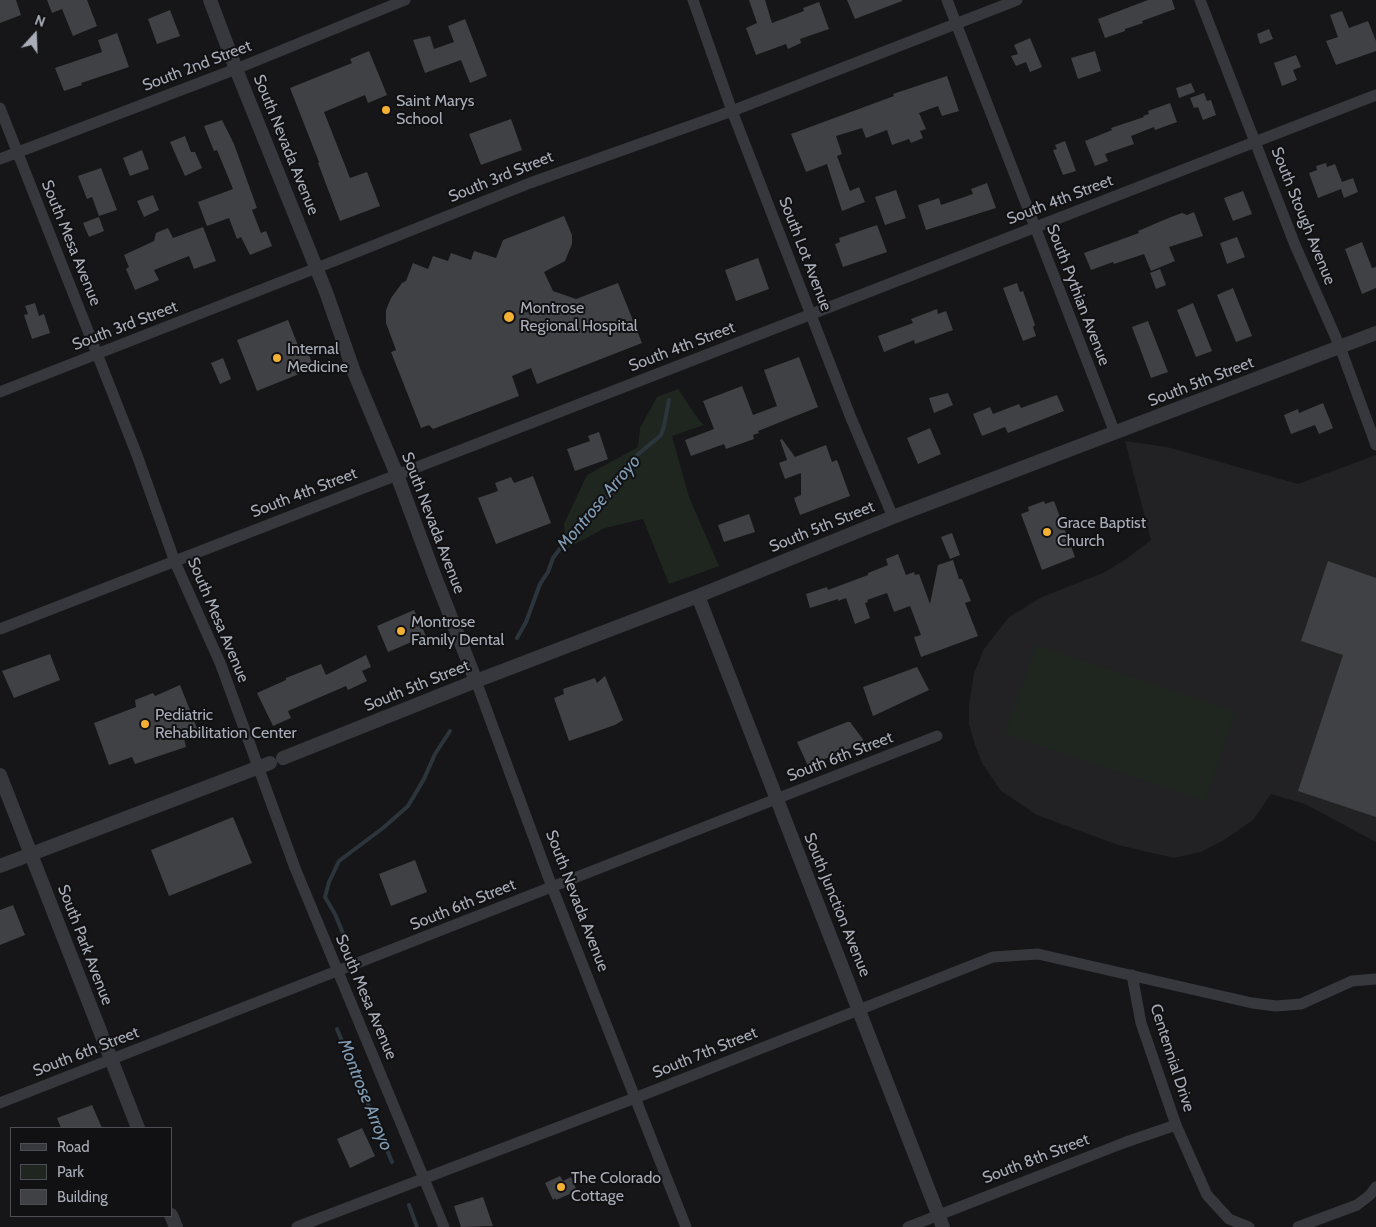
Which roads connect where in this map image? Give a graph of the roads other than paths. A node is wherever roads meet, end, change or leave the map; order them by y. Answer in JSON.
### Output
{"nodes":[{"id":1,"x":210,"y":0,"type":"edge"},
{"id":2,"x":405,"y":0,"type":"edge"},
{"id":3,"x":693,"y":0,"type":"edge"},
{"id":4,"x":947,"y":0,"type":"edge"},
{"id":5,"x":1018,"y":0,"type":"edge"},
{"id":6,"x":1200,"y":0,"type":"edge"},
{"id":7,"x":956,"y":23,"type":"junction"},
{"id":8,"x":236,"y":69,"type":"junction"},
{"id":9,"x":1376,"y":95,"type":"edge"},
{"id":10,"x":0,"y":108,"type":"edge"},
{"id":11,"x":732,"y":110,"type":"junction"},
{"id":12,"x":1256,"y":142,"type":"junction"},
{"id":13,"x":18,"y":153,"type":"junction"},
{"id":14,"x":0,"y":159,"type":"edge"},
{"id":15,"x":1035,"y":228,"type":"junction"},
{"id":16,"x":317,"y":268,"type":"junction"},
{"id":17,"x":811,"y":314,"type":"junction"},
{"id":18,"x":1376,"y":333,"type":"edge"},
{"id":19,"x":1340,"y":348,"type":"junction"},
{"id":20,"x":97,"y":354,"type":"junction"},
{"id":21,"x":0,"y":392,"type":"edge"},
{"id":22,"x":1115,"y":433,"type":"junction"},
{"id":23,"x":1376,"y":445,"type":"edge"},
{"id":24,"x":397,"y":475,"type":"junction"},
{"id":25,"x":892,"y":518,"type":"junction"},
{"id":26,"x":175,"y":562,"type":"junction"},
{"id":27,"x":698,"y":596,"type":"junction"},
{"id":28,"x":0,"y":629,"type":"edge"},
{"id":29,"x":476,"y":681,"type":"junction"},
{"id":30,"x":938,"y":736,"type":"dead end"},
{"id":31,"x":271,"y":763,"type":"junction"},
{"id":32,"x":0,"y":775,"type":"edge"},
{"id":33,"x":776,"y":799,"type":"junction"},
{"id":34,"x":31,"y":854,"type":"junction"},
{"id":35,"x":0,"y":866,"type":"edge"},
{"id":36,"x":552,"y":887,"type":"junction"},
{"id":37,"x":338,"y":972,"type":"junction"},
{"id":38,"x":1132,"y":975,"type":"junction"},
{"id":39,"x":1376,"y":979,"type":"edge"},
{"id":40,"x":860,"y":1010,"type":"junction"},
{"id":41,"x":111,"y":1059,"type":"junction"},
{"id":42,"x":635,"y":1098,"type":"junction"},
{"id":43,"x":0,"y":1103,"type":"edge"},
{"id":44,"x":1176,"y":1125,"type":"junction"},
{"id":45,"x":138,"y":1127,"type":"edge"},
{"id":46,"x":424,"y":1178,"type":"junction"},
{"id":47,"x":1376,"y":1187,"type":"edge"},
{"id":48,"x":941,"y":1221,"type":"edge"},
{"id":49,"x":297,"y":1227,"type":"edge"},
{"id":50,"x":444,"y":1227,"type":"edge"},
{"id":51,"x":686,"y":1227,"type":"edge"},
{"id":52,"x":908,"y":1227,"type":"edge"},
{"id":53,"x":1249,"y":1227,"type":"edge"},
{"id":54,"x":1298,"y":1227,"type":"edge"}],
"edges":[{"from":1,"to":8,"type":"street","name":"South Nevada Avenue"},
{"from":2,"to":8,"type":"street","name":"South 2nd Street"},
{"from":3,"to":11,"type":"street","name":"South Lot Avenue"},
{"from":4,"to":7,"type":"street","name":"South Pythian Avenue"},
{"from":5,"to":7,"type":"street","name":"South 3rd Street"},
{"from":6,"to":12,"type":"street","name":"South Stough Avenue"},
{"from":7,"to":11,"type":"street","name":"South 3rd Street"},
{"from":7,"to":15,"type":"street","name":"South Pythian Avenue"},
{"from":8,"to":13,"type":"street","name":"South 2nd Street"},
{"from":8,"to":16,"type":"street","name":"South Nevada Avenue"},
{"from":9,"to":12,"type":"street","name":"South 4th Street"},
{"from":10,"to":13,"type":"street","name":"South Mesa Avenue"},
{"from":11,"to":16,"type":"street","name":"South 3rd Street"},
{"from":11,"to":17,"type":"street","name":"South Lot Avenue"},
{"from":12,"to":15,"type":"street","name":"South 4th Street"},
{"from":12,"to":19,"type":"street","name":"South Stough Avenue"},
{"from":13,"to":14,"type":"street","name":"South 2nd Street"},
{"from":13,"to":20,"type":"street","name":"South Mesa Avenue"},
{"from":15,"to":17,"type":"street","name":"South 4th Street"},
{"from":15,"to":22,"type":"street","name":"South Pythian Avenue"},
{"from":16,"to":20,"type":"street","name":"South 3rd Street"},
{"from":16,"to":24,"type":"street","name":"South Nevada Avenue"},
{"from":17,"to":24,"type":"street","name":"South 4th Street"},
{"from":17,"to":25,"type":"street","name":"South Lot Avenue"},
{"from":18,"to":19,"type":"street","name":"South 5th Street"},
{"from":19,"to":22,"type":"street","name":"South 5th Street"},
{"from":19,"to":23,"type":"street","name":"South Stough Avenue"},
{"from":20,"to":21,"type":"street","name":"South 3rd Street"},
{"from":20,"to":26,"type":"street","name":"South Mesa Avenue"},
{"from":22,"to":25,"type":"street","name":"South 5th Street"},
{"from":24,"to":26,"type":"street","name":"South 4th Street"},
{"from":24,"to":29,"type":"street","name":"South Nevada Avenue"},
{"from":25,"to":27,"type":"street","name":"South 5th Street"},
{"from":26,"to":28,"type":"street","name":"South 4th Street"},
{"from":26,"to":31,"type":"street","name":"South Mesa Avenue"},
{"from":27,"to":29,"type":"street","name":"South 5th Street"},
{"from":27,"to":33,"type":"street","name":"South Junction Avenue"},
{"from":29,"to":31,"type":"street","name":"South 5th Street"},
{"from":29,"to":36,"type":"street","name":"South Nevada Avenue"},
{"from":30,"to":33,"type":"street","name":"South 6th Street"},
{"from":31,"to":34,"type":"street","name":"South 5th Street"},
{"from":31,"to":37,"type":"street","name":"South Mesa Avenue"},
{"from":32,"to":34,"type":"street","name":"South Park Avenue"},
{"from":33,"to":36,"type":"street","name":"South 6th Street"},
{"from":33,"to":40,"type":"street","name":"South Junction Avenue"},
{"from":34,"to":35,"type":"street","name":"South 5th Street"},
{"from":34,"to":41,"type":"street","name":"South Park Avenue"},
{"from":36,"to":37,"type":"street","name":"South 6th Street"},
{"from":36,"to":42,"type":"street","name":"South Nevada Avenue"},
{"from":37,"to":41,"type":"street","name":"South 6th Street"},
{"from":37,"to":46,"type":"street","name":"South Mesa Avenue"},
{"from":38,"to":39,"type":"street","name":"Centennial Drive"},
{"from":38,"to":40,"type":"street","name":"South 7th Street"},
{"from":38,"to":44,"type":"street","name":"Centennial Drive"},
{"from":40,"to":42,"type":"street","name":"South 7th Street"},
{"from":40,"to":48,"type":"street","name":"South Junction Avenue"},
{"from":41,"to":43,"type":"street","name":"South 6th Street"},
{"from":41,"to":45,"type":"street","name":"South Park Avenue"},
{"from":42,"to":46,"type":"street","name":"South 7th Street"},
{"from":42,"to":51,"type":"street","name":"South Nevada Avenue"},
{"from":44,"to":48,"type":"street","name":"South 8th Street"},
{"from":44,"to":53,"type":"street","name":"Centennial Drive"},
{"from":46,"to":49,"type":"street","name":"South 7th Street"},
{"from":46,"to":50,"type":"street","name":"South Mesa Avenue"},
{"from":47,"to":54,"type":"street"},
{"from":48,"to":52,"type":"street","name":"South 8th Street"}]}
